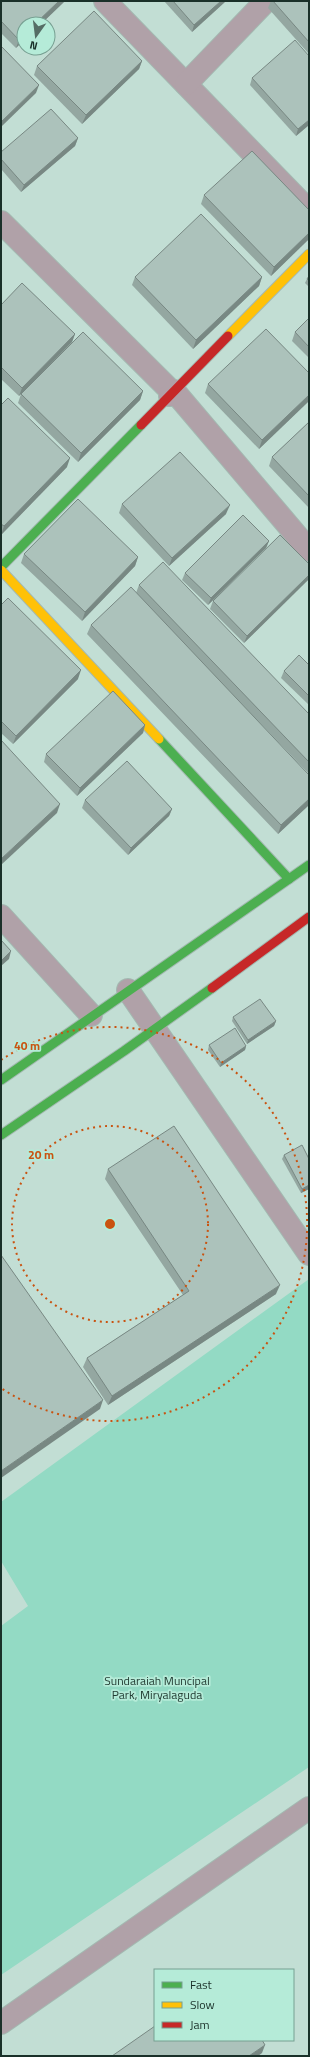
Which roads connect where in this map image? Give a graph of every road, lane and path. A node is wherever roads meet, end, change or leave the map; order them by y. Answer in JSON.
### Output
{"nodes":[{"id":1,"x":106,"y":1,"type":"edge"},
{"id":2,"x":266,"y":1,"type":"edge"},
{"id":3,"x":186,"y":84,"type":"junction"},
{"id":4,"x":308,"y":208,"type":"edge"},
{"id":5,"x":1,"y":222,"type":"edge"},
{"id":6,"x":309,"y":254,"type":"edge"},
{"id":7,"x":170,"y":395,"type":"junction"},
{"id":8,"x":309,"y":550,"type":"edge"},
{"id":9,"x":1,"y":566,"type":"edge"},
{"id":10,"x":1,"y":570,"type":"edge"},
{"id":11,"x":309,"y":865,"type":"edge"},
{"id":12,"x":289,"y":879,"type":"junction"},
{"id":13,"x":1,"y":916,"type":"edge"},
{"id":14,"x":309,"y":917,"type":"edge"},
{"id":15,"x":128,"y":990,"type":"junction"},
{"id":16,"x":91,"y":1016,"type":"junction"},
{"id":17,"x":154,"y":1029,"type":"junction"},
{"id":18,"x":1,"y":1080,"type":"edge"},
{"id":19,"x":1,"y":1136,"type":"edge"},
{"id":20,"x":309,"y":1254,"type":"edge"},
{"id":21,"x":309,"y":1808,"type":"edge"},
{"id":22,"x":1,"y":2023,"type":"edge"}],
"edges":[{"from":1,"to":3,"type":"street"},
{"from":2,"to":3,"type":"street"},
{"from":3,"to":4,"type":"street"},
{"from":5,"to":7,"type":"street"},
{"from":6,"to":7,"type":"street"},
{"from":7,"to":8,"type":"street"},
{"from":7,"to":9,"type":"street"},
{"from":10,"to":12,"type":"street"},
{"from":11,"to":12,"type":"street"},
{"from":12,"to":15,"type":"street"},
{"from":13,"to":16,"type":"street"},
{"from":14,"to":17,"type":"street"},
{"from":15,"to":16,"type":"street"},
{"from":15,"to":17,"type":"street"},
{"from":16,"to":18,"type":"street"},
{"from":17,"to":19,"type":"street"},
{"from":17,"to":20,"type":"street"},
{"from":21,"to":22,"type":"street"}]}
